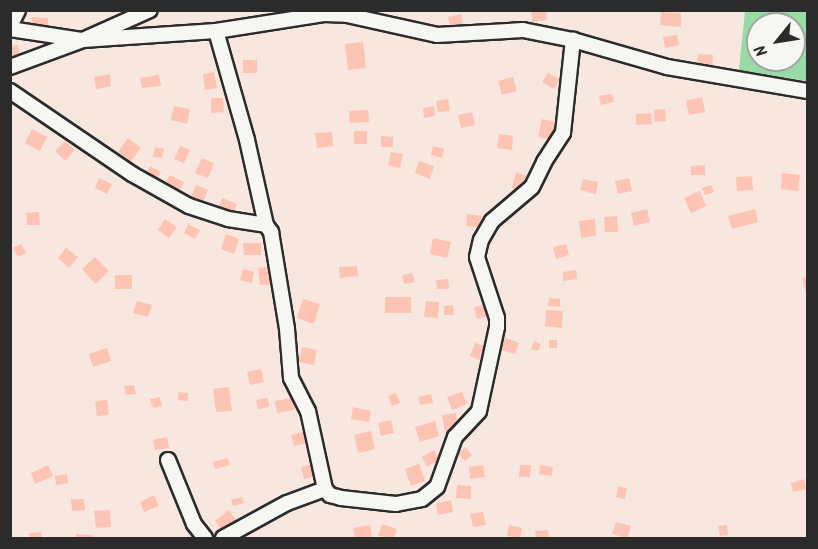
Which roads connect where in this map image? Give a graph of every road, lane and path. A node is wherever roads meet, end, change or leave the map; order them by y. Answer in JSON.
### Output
{"nodes":[{"id":1,"x":18,"y":10,"type":"edge"},
{"id":2,"x":150,"y":10,"type":"edge"},
{"id":3,"x":10,"y":27,"type":"edge"},
{"id":4,"x":216,"y":32,"type":"junction"},
{"id":5,"x":83,"y":40,"type":"junction"},
{"id":6,"x":573,"y":40,"type":"junction"},
{"id":7,"x":10,"y":67,"type":"edge"},
{"id":8,"x":807,"y":91,"type":"edge"},
{"id":9,"x":10,"y":92,"type":"edge"},
{"id":10,"x":266,"y":225,"type":"junction"},
{"id":11,"x":168,"y":460,"type":"dead end"},
{"id":12,"x":325,"y":489,"type":"junction"},
{"id":13,"x":205,"y":538,"type":"edge"},
{"id":14,"x":223,"y":538,"type":"edge"}],
"edges":[{"from":1,"to":3,"type":"street"},
{"from":2,"to":5,"type":"street"},
{"from":3,"to":5,"type":"street"},
{"from":4,"to":5,"type":"street"},
{"from":4,"to":6,"type":"street"},
{"from":4,"to":10,"type":"street"},
{"from":5,"to":7,"type":"street"},
{"from":6,"to":8,"type":"street"},
{"from":6,"to":12,"type":"street"},
{"from":9,"to":10,"type":"street"},
{"from":10,"to":12,"type":"street"},
{"from":11,"to":13,"type":"street"},
{"from":12,"to":14,"type":"street"}]}
